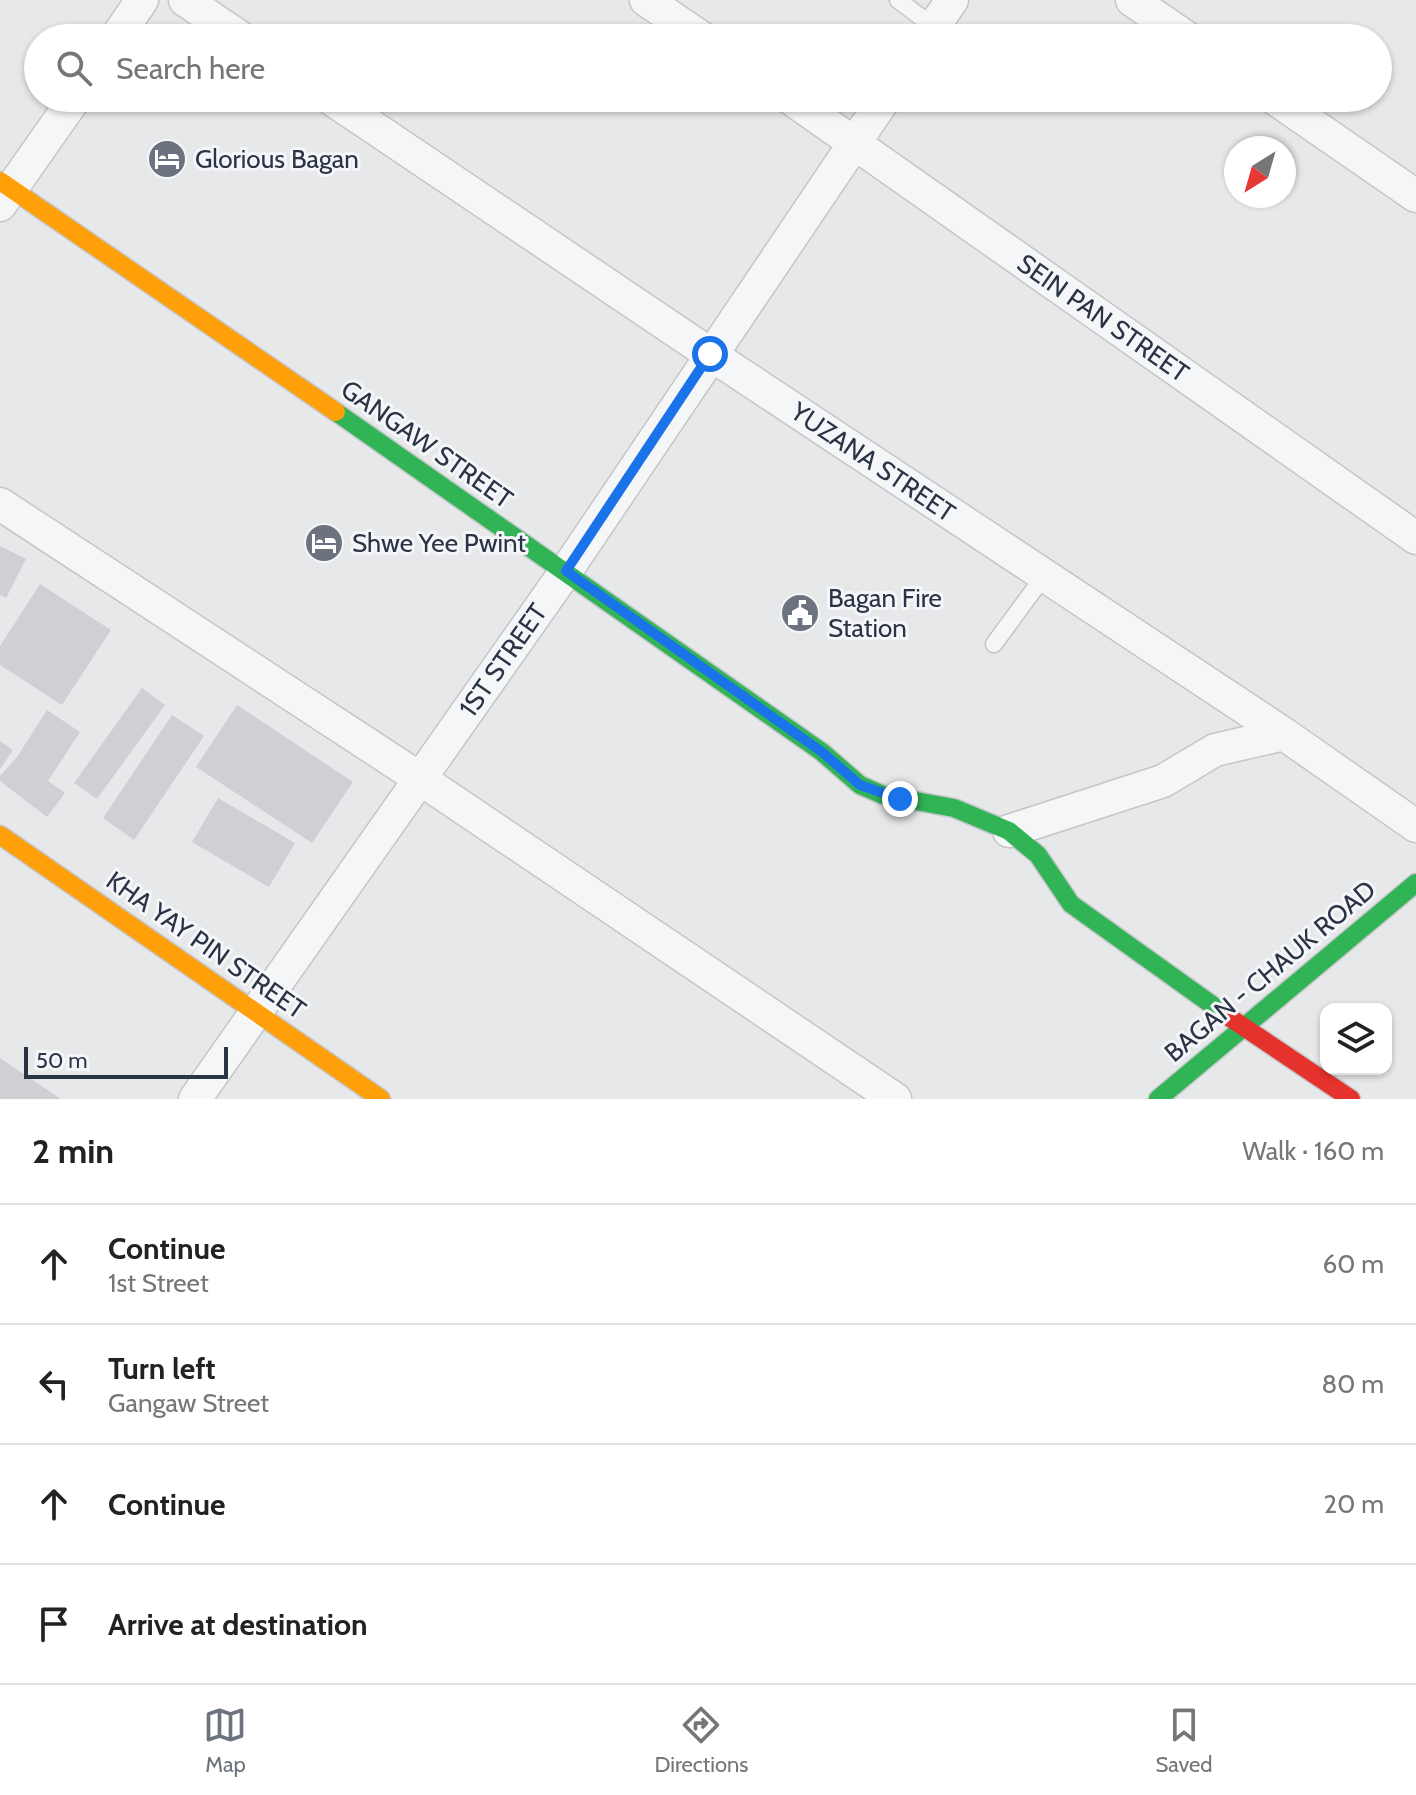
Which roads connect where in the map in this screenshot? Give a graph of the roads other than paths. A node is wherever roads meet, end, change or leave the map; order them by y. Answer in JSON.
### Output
{"nodes":[{"id":1,"x":142,"y":0,"type":"edge"},
{"id":2,"x":185,"y":0,"type":"edge"},
{"id":3,"x":646,"y":0,"type":"edge"},
{"id":4,"x":898,"y":0,"type":"edge"},
{"id":5,"x":952,"y":0,"type":"edge"},
{"id":6,"x":1132,"y":0,"type":"edge"},
{"id":7,"x":126,"y":24,"type":"edge"},
{"id":8,"x":220,"y":24,"type":"edge"},
{"id":9,"x":681,"y":24,"type":"edge"},
{"id":10,"x":922,"y":24,"type":"edge"},
{"id":11,"x":936,"y":24,"type":"edge"},
{"id":12,"x":1167,"y":24,"type":"edge"},
{"id":13,"x":64,"y":112,"type":"edge"},
{"id":14,"x":351,"y":112,"type":"edge"},
{"id":15,"x":810,"y":112,"type":"edge"},
{"id":16,"x":875,"y":112,"type":"edge"},
{"id":17,"x":1294,"y":112,"type":"edge"},
{"id":18,"x":854,"y":142,"type":"junction"},
{"id":19,"x":4,"y":192,"type":"edge"},
{"id":20,"x":1416,"y":196,"type":"edge"},
{"id":21,"x":710,"y":354,"type":"junction"},
{"id":22,"x":0,"y":504,"type":"edge"},
{"id":23,"x":1416,"y":538,"type":"edge"},
{"id":24,"x":566,"y":571,"type":"junction"},
{"id":25,"x":1044,"y":576,"type":"junction"},
{"id":26,"x":994,"y":644,"type":"dead end"},
{"id":27,"x":1284,"y":734,"type":"junction"},
{"id":28,"x":419,"y":778,"type":"junction"},
{"id":29,"x":1416,"y":826,"type":"edge"},
{"id":30,"x":1009,"y":831,"type":"junction"},
{"id":31,"x":0,"y":835,"type":"edge"},
{"id":32,"x":1416,"y":883,"type":"edge"},
{"id":33,"x":255,"y":1011,"type":"junction"},
{"id":34,"x":1243,"y":1027,"type":"junction"},
{"id":35,"x":195,"y":1099,"type":"edge"},
{"id":36,"x":381,"y":1099,"type":"edge"},
{"id":37,"x":895,"y":1099,"type":"edge"},
{"id":38,"x":1158,"y":1099,"type":"edge"},
{"id":39,"x":1351,"y":1099,"type":"edge"}],
"edges":[{"from":1,"to":7,"type":"street"},
{"from":2,"to":8,"type":"street"},
{"from":3,"to":9,"type":"street"},
{"from":4,"to":10,"type":"lane"},
{"from":5,"to":11,"type":"street"},
{"from":6,"to":12,"type":"street"},
{"from":13,"to":19,"type":"street"},
{"from":14,"to":21,"type":"street","name":"YUZANA STREET"},
{"from":15,"to":18,"type":"street","name":"SEIN PAN STREET"},
{"from":16,"to":18,"type":"street","name":"1ST STREET"},
{"from":17,"to":20,"type":"street"},
{"from":18,"to":21,"type":"street","name":"1ST STREET"},
{"from":18,"to":23,"type":"street","name":"SEIN PAN STREET"},
{"from":19,"to":24,"type":"street","name":"GANGAW STREET"},
{"from":21,"to":24,"type":"street","name":"1ST STREET"},
{"from":21,"to":25,"type":"street","name":"YUZANA STREET"},
{"from":22,"to":28,"type":"street"},
{"from":24,"to":28,"type":"street","name":"1ST STREET"},
{"from":24,"to":30,"type":"street","name":"GANGAW STREET"},
{"from":25,"to":26,"type":"lane"},
{"from":25,"to":27,"type":"street","name":"YUZANA STREET"},
{"from":27,"to":29,"type":"street","name":"YUZANA STREET"},
{"from":27,"to":30,"type":"street"},
{"from":28,"to":33,"type":"street","name":"1ST STREET"},
{"from":28,"to":37,"type":"street"},
{"from":30,"to":34,"type":"street","name":"GANGAW STREET"},
{"from":31,"to":33,"type":"street","name":"KHA YAY PIN STREET"},
{"from":32,"to":34,"type":"street","name":"BAGAN - CHAUK ROAD"},
{"from":33,"to":35,"type":"street","name":"1ST STREET"},
{"from":33,"to":36,"type":"street","name":"KHA YAY PIN STREET"},
{"from":34,"to":38,"type":"street","name":"BAGAN - CHAUK ROAD"},
{"from":34,"to":39,"type":"street","name":"GANGAW STREET"}]}
